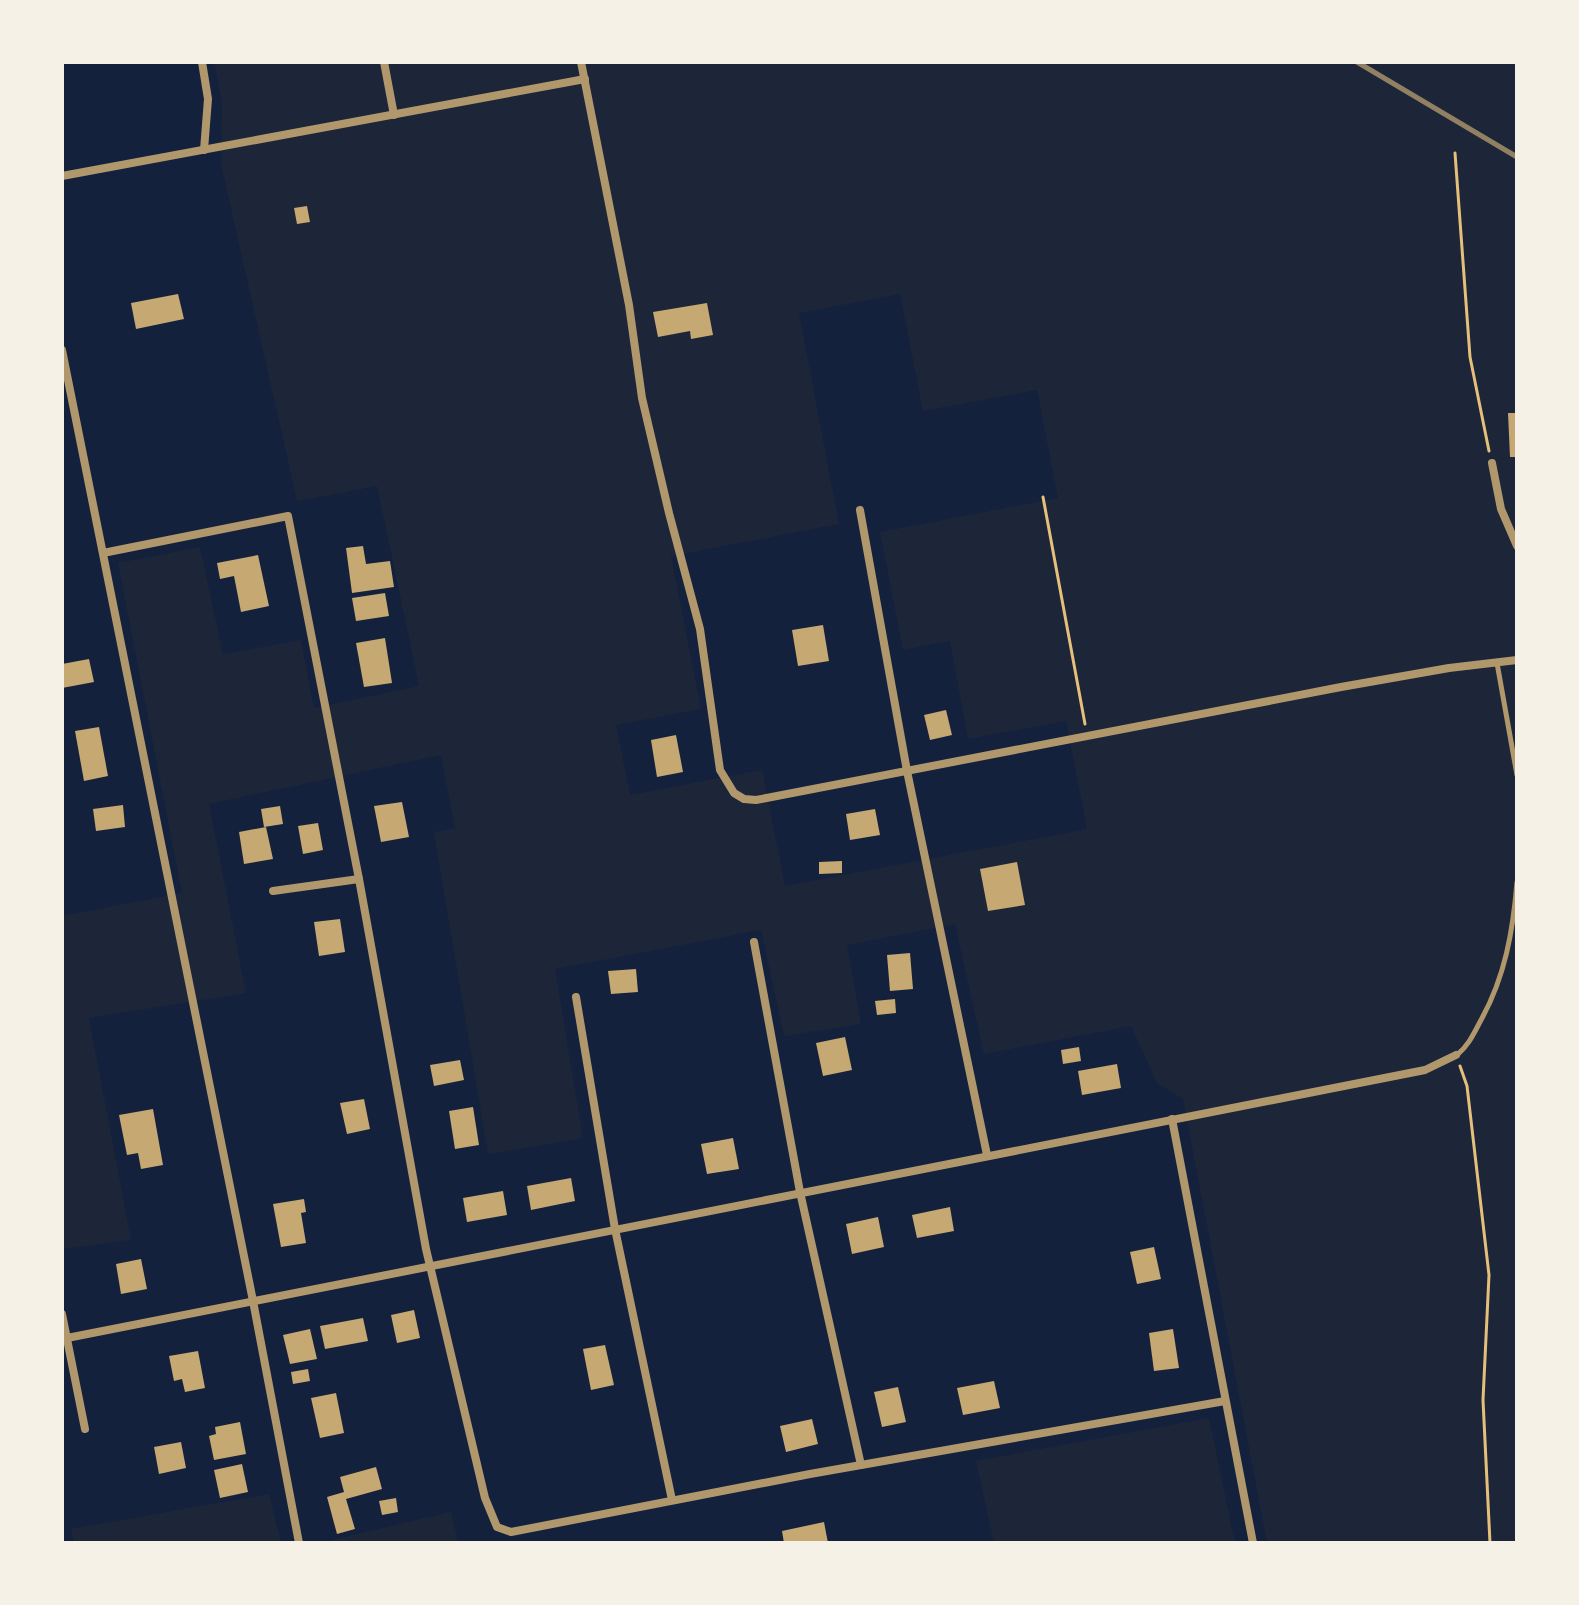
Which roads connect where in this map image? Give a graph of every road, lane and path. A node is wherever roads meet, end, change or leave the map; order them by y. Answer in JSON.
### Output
{"nodes":[{"id":1,"x":202,"y":62,"type":"edge"},
{"id":2,"x":384,"y":62,"type":"edge"},
{"id":3,"x":581,"y":62,"type":"edge"},
{"id":4,"x":585,"y":79,"type":"junction"},
{"id":5,"x":394,"y":115,"type":"junction"},
{"id":6,"x":204,"y":150,"type":"junction"},
{"id":7,"x":1455,"y":153,"type":"dead end"},
{"id":8,"x":62,"y":176,"type":"edge"},
{"id":9,"x":62,"y":350,"type":"edge"},
{"id":10,"x":1492,"y":463,"type":"joint"},
{"id":11,"x":1043,"y":497,"type":"dead end"},
{"id":12,"x":860,"y":510,"type":"dead end"},
{"id":13,"x":1517,"y":546,"type":"edge"},
{"id":14,"x":103,"y":553,"type":"junction"},
{"id":15,"x":1517,"y":660,"type":"edge"},
{"id":16,"x":1497,"y":663,"type":"junction"},
{"id":17,"x":1087,"y":735,"type":"junction"},
{"id":18,"x":907,"y":771,"type":"junction"},
{"id":19,"x":1517,"y":775,"type":"edge"},
{"id":20,"x":359,"y":879,"type":"junction"},
{"id":21,"x":1517,"y":882,"type":"edge"},
{"id":22,"x":273,"y":891,"type":"dead end"},
{"id":23,"x":754,"y":942,"type":"dead end"},
{"id":24,"x":576,"y":997,"type":"dead end"},
{"id":25,"x":1456,"y":1055,"type":"junction"},
{"id":26,"x":1172,"y":1119,"type":"junction"},
{"id":27,"x":987,"y":1155,"type":"junction"},
{"id":28,"x":800,"y":1192,"type":"junction"},
{"id":29,"x":615,"y":1229,"type":"junction"},
{"id":30,"x":430,"y":1266,"type":"junction"},
{"id":31,"x":253,"y":1301,"type":"junction"},
{"id":32,"x":62,"y":1314,"type":"edge"},
{"id":33,"x":64,"y":1338,"type":"edge"},
{"id":34,"x":1225,"y":1401,"type":"junction"},
{"id":35,"x":85,"y":1429,"type":"dead end"},
{"id":36,"x":861,"y":1465,"type":"junction"},
{"id":37,"x":672,"y":1500,"type":"junction"},
{"id":38,"x":299,"y":1543,"type":"edge"},
{"id":39,"x":1253,"y":1543,"type":"edge"},
{"id":40,"x":1490,"y":1543,"type":"edge"}],
"edges":[{"from":1,"to":6,"type":"street"},
{"from":2,"to":5,"type":"street"},
{"from":3,"to":4,"type":"street"},
{"from":4,"to":5,"type":"street"},
{"from":4,"to":18,"type":"street"},
{"from":5,"to":6,"type":"street"},
{"from":6,"to":8,"type":"street"},
{"from":7,"to":10,"type":"path"},
{"from":9,"to":14,"type":"street"},
{"from":10,"to":13,"type":"street"},
{"from":11,"to":17,"type":"path"},
{"from":12,"to":18,"type":"street"},
{"from":14,"to":20,"type":"street"},
{"from":14,"to":31,"type":"street"},
{"from":15,"to":16,"type":"street"},
{"from":16,"to":17,"type":"street"},
{"from":16,"to":19,"type":"lane"},
{"from":17,"to":18,"type":"street"},
{"from":18,"to":27,"type":"street"},
{"from":20,"to":22,"type":"street"},
{"from":20,"to":30,"type":"street"},
{"from":21,"to":25,"type":"lane"},
{"from":23,"to":28,"type":"street"},
{"from":24,"to":29,"type":"street"},
{"from":25,"to":26,"type":"street"},
{"from":25,"to":40,"type":"path"},
{"from":26,"to":27,"type":"street"},
{"from":26,"to":34,"type":"street"},
{"from":27,"to":28,"type":"street"},
{"from":28,"to":29,"type":"street"},
{"from":28,"to":36,"type":"street"},
{"from":29,"to":30,"type":"street"},
{"from":29,"to":37,"type":"street"},
{"from":30,"to":31,"type":"street"},
{"from":30,"to":37,"type":"street"},
{"from":31,"to":33,"type":"street"},
{"from":31,"to":38,"type":"street"},
{"from":32,"to":33,"type":"street"},
{"from":33,"to":35,"type":"street"},
{"from":34,"to":36,"type":"street"},
{"from":34,"to":39,"type":"street"},
{"from":36,"to":37,"type":"street"}]}
